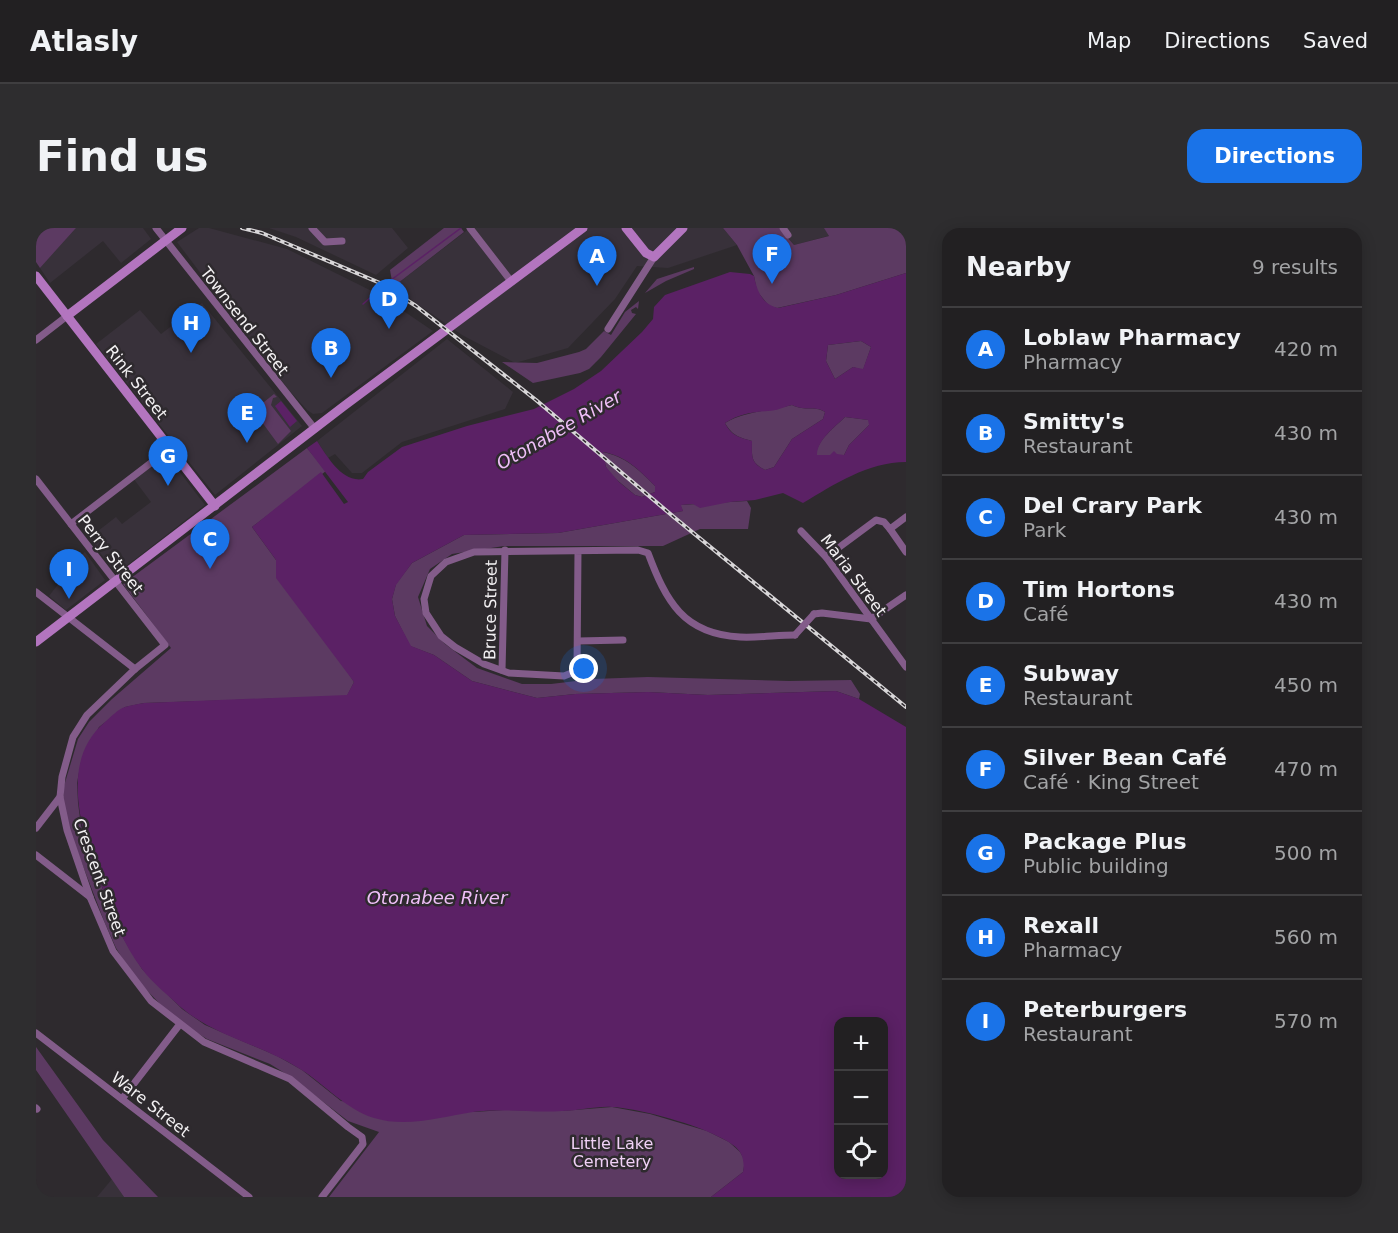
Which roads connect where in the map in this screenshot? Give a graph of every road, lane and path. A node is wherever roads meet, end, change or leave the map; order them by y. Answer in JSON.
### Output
{"nodes":[{"id":1,"x":156,"y":228,"type":"edge"},
{"id":2,"x":183,"y":228,"type":"edge"},
{"id":3,"x":312,"y":228,"type":"edge"},
{"id":4,"x":470,"y":228,"type":"edge"},
{"id":5,"x":583,"y":228,"type":"edge"},
{"id":6,"x":626,"y":228,"type":"edge"},
{"id":7,"x":683,"y":228,"type":"edge"},
{"id":8,"x":783,"y":228,"type":"edge"},
{"id":9,"x":788,"y":235,"type":"dead end"},
{"id":10,"x":166,"y":240,"type":"junction"},
{"id":11,"x":342,"y":241,"type":"dead end"},
{"id":12,"x":654,"y":257,"type":"junction"},
{"id":13,"x":36,"y":276,"type":"edge"},
{"id":14,"x":512,"y":281,"type":"junction"},
{"id":15,"x":67,"y":316,"type":"junction"},
{"id":16,"x":608,"y":329,"type":"dead end"},
{"id":17,"x":36,"y":340,"type":"edge"},
{"id":18,"x":315,"y":429,"type":"junction"},
{"id":19,"x":169,"y":449,"type":"junction"},
{"id":20,"x":36,"y":479,"type":"edge"},
{"id":21,"x":215,"y":506,"type":"junction"},
{"id":22,"x":906,"y":517,"type":"edge"},
{"id":23,"x":71,"y":524,"type":"junction"},
{"id":24,"x":890,"y":529,"type":"junction"},
{"id":25,"x":801,"y":531,"type":"dead end"},
{"id":26,"x":505,"y":550,"type":"junction"},
{"id":27,"x":578,"y":551,"type":"junction"},
{"id":28,"x":906,"y":552,"type":"edge"},
{"id":29,"x":826,"y":557,"type":"junction"},
{"id":30,"x":116,"y":582,"type":"junction"},
{"id":31,"x":36,"y":592,"type":"edge"},
{"id":32,"x":906,"y":595,"type":"edge"},
{"id":33,"x":67,"y":618,"type":"junction"},
{"id":34,"x":870,"y":619,"type":"junction"},
{"id":35,"x":623,"y":640,"type":"dead end"},
{"id":36,"x":578,"y":641,"type":"junction"},
{"id":37,"x":36,"y":642,"type":"edge"},
{"id":38,"x":165,"y":645,"type":"joint"},
{"id":39,"x":906,"y":667,"type":"edge"},
{"id":40,"x":135,"y":669,"type":"junction"},
{"id":41,"x":502,"y":670,"type":"junction"},
{"id":42,"x":60,"y":797,"type":"junction"},
{"id":43,"x":36,"y":828,"type":"edge"},
{"id":44,"x":36,"y":855,"type":"edge"},
{"id":45,"x":90,"y":897,"type":"junction"},
{"id":46,"x":180,"y":1024,"type":"junction"},
{"id":47,"x":36,"y":1033,"type":"edge"},
{"id":48,"x":122,"y":1099,"type":"junction"},
{"id":49,"x":249,"y":1197,"type":"edge"},
{"id":50,"x":322,"y":1197,"type":"edge"}],
"edges":[{"from":1,"to":10,"type":"street","name":"Townsend Street"},
{"from":2,"to":10,"type":"main road"},
{"from":3,"to":11,"type":"street"},
{"from":4,"to":14,"type":"street"},
{"from":5,"to":14,"type":"main road"},
{"from":6,"to":12,"type":"main road"},
{"from":7,"to":12,"type":"main road"},
{"from":8,"to":9,"type":"street"},
{"from":10,"to":15,"type":"main road"},
{"from":10,"to":18,"type":"street","name":"Townsend Street"},
{"from":12,"to":16,"type":"street"},
{"from":13,"to":15,"type":"main road","name":"Rink Street"},
{"from":14,"to":18,"type":"main road"},
{"from":15,"to":17,"type":"street"},
{"from":15,"to":19,"type":"main road","name":"Rink Street"},
{"from":18,"to":21,"type":"main road"},
{"from":19,"to":21,"type":"main road","name":"Rink Street"},
{"from":19,"to":23,"type":"street"},
{"from":20,"to":23,"type":"street","name":"Perry Street"},
{"from":21,"to":30,"type":"main road"},
{"from":22,"to":24,"type":"street"},
{"from":23,"to":30,"type":"street","name":"Perry Street"},
{"from":24,"to":28,"type":"street"},
{"from":24,"to":29,"type":"street"},
{"from":25,"to":29,"type":"street","name":"Maria Street"},
{"from":26,"to":27,"type":"street"},
{"from":26,"to":41,"type":"street","name":"Bruce Street"},
{"from":26,"to":41,"type":"street"},
{"from":27,"to":34,"type":"street","bridge":true},
{"from":27,"to":36,"type":"street"},
{"from":29,"to":34,"type":"street","name":"Maria Street"},
{"from":30,"to":33,"type":"main road"},
{"from":30,"to":38,"type":"street","name":"Perry Street"},
{"from":31,"to":33,"type":"street"},
{"from":32,"to":34,"type":"street"},
{"from":33,"to":37,"type":"main road"},
{"from":33,"to":40,"type":"street"},
{"from":34,"to":39,"type":"street","name":"Maria Street"},
{"from":35,"to":36,"type":"street"},
{"from":36,"to":41,"type":"street"},
{"from":38,"to":40,"type":"street","name":"Crescent Street"},
{"from":40,"to":42,"type":"street","name":"Crescent Street"},
{"from":42,"to":43,"type":"street"},
{"from":42,"to":45,"type":"street","name":"Crescent Street"},
{"from":44,"to":45,"type":"street"},
{"from":45,"to":46,"type":"street","name":"Crescent Street"},
{"from":46,"to":48,"type":"street"},
{"from":46,"to":50,"type":"street","name":"Crescent Street"},
{"from":47,"to":48,"type":"street","name":"Ware Street"},
{"from":48,"to":49,"type":"street","name":"Ware Street"}]}
